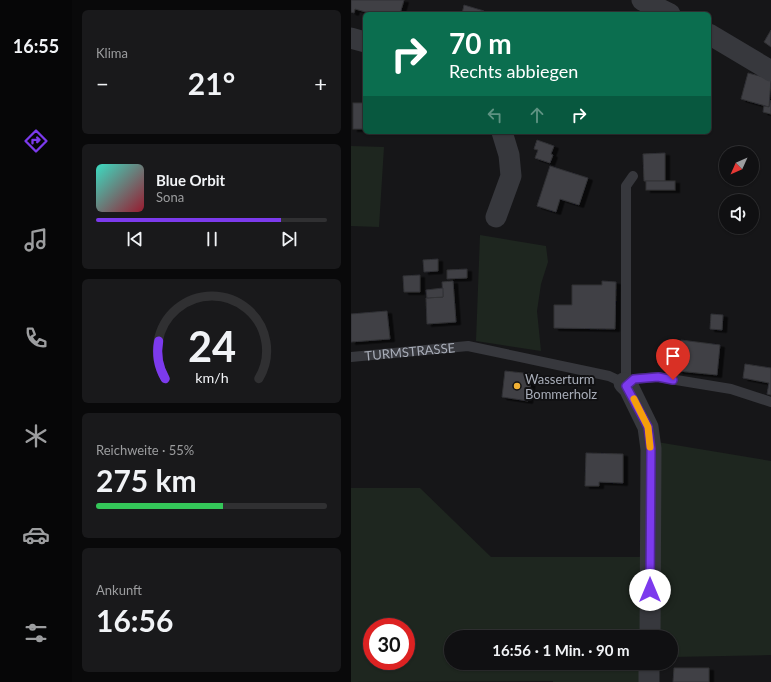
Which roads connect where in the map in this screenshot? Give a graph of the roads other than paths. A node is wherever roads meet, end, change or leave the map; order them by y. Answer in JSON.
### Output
{"nodes":[{"id":1,"x":642,"y":0,"type":"edge"},
{"id":2,"x":666,"y":12,"type":"edge"},
{"id":3,"x":711,"y":35,"type":"edge"},
{"id":4,"x":351,"y":38,"type":"edge"},
{"id":5,"x":363,"y":41,"type":"edge"},
{"id":6,"x":771,"y":71,"type":"edge"},
{"id":7,"x":503,"y":134,"type":"edge"},
{"id":8,"x":633,"y":176,"type":"dead end"},
{"id":9,"x":496,"y":217,"type":"dead end"},
{"id":10,"x":351,"y":357,"type":"edge"},
{"id":11,"x":625,"y":385,"type":"junction"},
{"id":12,"x":771,"y":402,"type":"edge"},
{"id":13,"x":650,"y":630,"type":"edge"},
{"id":14,"x":649,"y":670,"type":"edge"},
{"id":15,"x":649,"y":682,"type":"edge"}],
"edges":[{"from":1,"to":2,"type":"street"},
{"from":3,"to":6,"type":"street"},
{"from":4,"to":5,"type":"street"},
{"from":7,"to":9,"type":"street"},
{"from":8,"to":11,"type":"lane"},
{"from":10,"to":11,"type":"lane","name":"TURMSTRASSE"},
{"from":11,"to":12,"type":"lane"},
{"from":11,"to":13,"type":"street"},
{"from":14,"to":15,"type":"street"}]}
